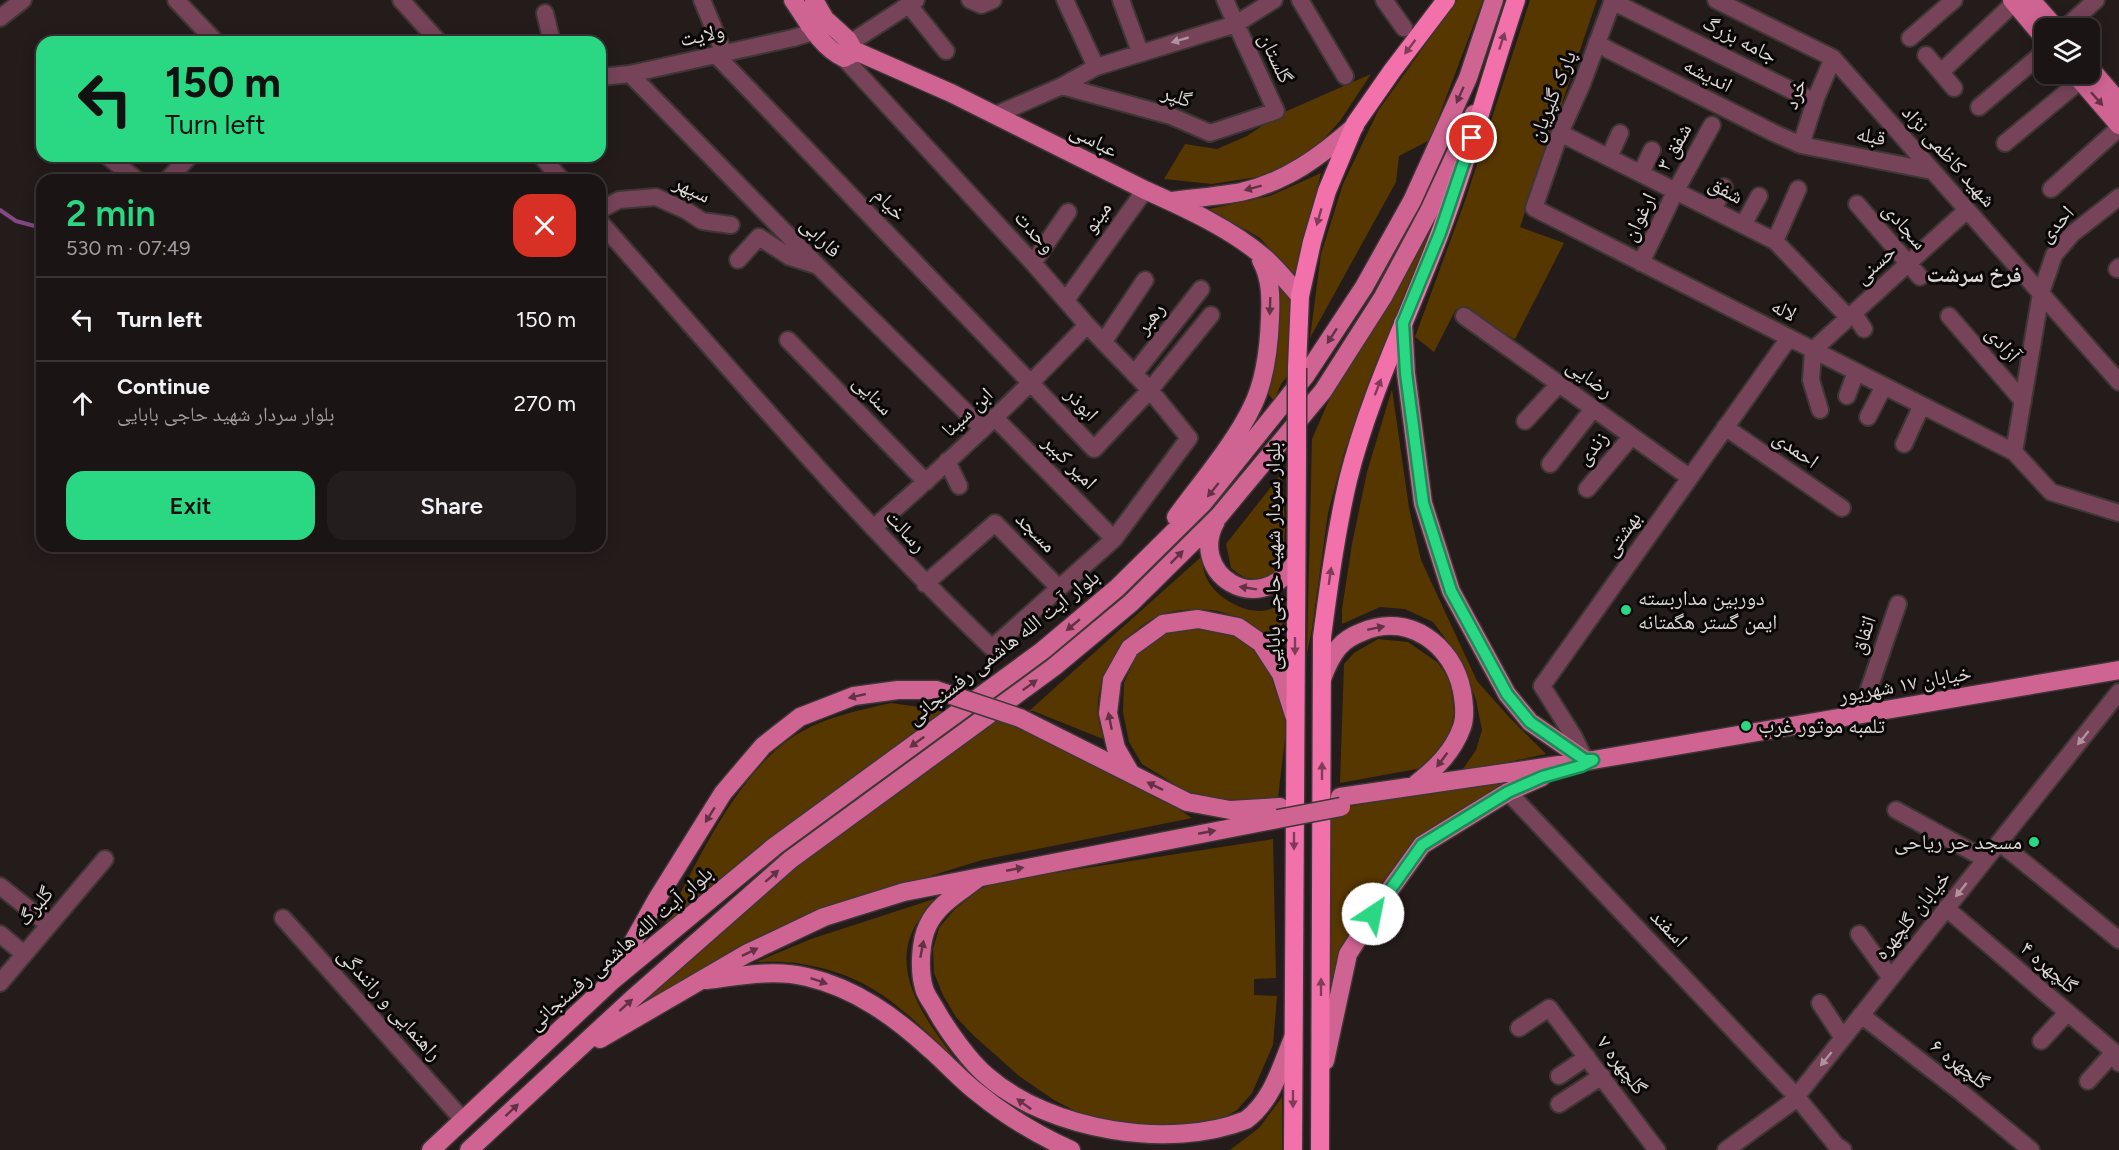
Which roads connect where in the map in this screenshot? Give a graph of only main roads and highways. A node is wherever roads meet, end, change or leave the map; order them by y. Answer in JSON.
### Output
{"nodes":[{"id":1,"x":793,"y":0,"type":"edge"},
{"id":2,"x":814,"y":0,"type":"edge"},
{"id":3,"x":1446,"y":0,"type":"edge"},
{"id":4,"x":1494,"y":0,"type":"edge"},
{"id":5,"x":1516,"y":0,"type":"edge"},
{"id":6,"x":2019,"y":1,"type":"edge"},
{"id":7,"x":2042,"y":18,"type":"edge"},
{"id":8,"x":2034,"y":23,"type":"edge"},
{"id":9,"x":816,"y":25,"type":"junction"},
{"id":10,"x":1488,"y":82,"type":"junction"},
{"id":11,"x":2089,"y":84,"type":"edge"},
{"id":12,"x":2095,"y":84,"type":"edge"},
{"id":13,"x":2119,"y":102,"type":"edge"},
{"id":14,"x":1355,"y":126,"type":"junction"},
{"id":15,"x":2119,"y":126,"type":"edge"},
{"id":16,"x":1172,"y":201,"type":"junction"},
{"id":17,"x":1255,"y":251,"type":"junction"},
{"id":18,"x":1300,"y":296,"type":"junction"},
{"id":19,"x":1403,"y":323,"type":"junction"},
{"id":20,"x":1219,"y":516,"type":"junction"},
{"id":21,"x":1145,"y":560,"type":"junction"},
{"id":22,"x":1296,"y":563,"type":"junction"},
{"id":23,"x":2119,"y":670,"type":"edge"},
{"id":24,"x":1322,"y":679,"type":"junction"},
{"id":25,"x":1295,"y":719,"type":"junction"},
{"id":26,"x":1589,"y":760,"type":"junction"},
{"id":27,"x":1131,"y":774,"type":"junction"},
{"id":28,"x":1542,"y":777,"type":"junction"},
{"id":29,"x":1414,"y":786,"type":"junction"},
{"id":30,"x":1340,"y":802,"type":"junction"},
{"id":31,"x":1279,"y":813,"type":"junction"},
{"id":32,"x":982,"y":875,"type":"junction"},
{"id":33,"x":613,"y":980,"type":"junction"},
{"id":34,"x":699,"y":981,"type":"junction"},
{"id":35,"x":1293,"y":1038,"type":"junction"},
{"id":36,"x":567,"y":1058,"type":"junction"},
{"id":37,"x":1321,"y":1086,"type":"junction"},
{"id":38,"x":464,"y":1120,"type":"junction"},
{"id":39,"x":476,"y":1144,"type":"edge"},
{"id":40,"x":431,"y":1150,"type":"edge"},
{"id":41,"x":1071,"y":1150,"type":"edge"},
{"id":42,"x":1293,"y":1150,"type":"edge"},
{"id":43,"x":1320,"y":1150,"type":"edge"}],
"edges":[{"from":1,"to":9,"type":"main road"},
{"from":2,"to":9,"type":"main road"},
{"from":3,"to":14,"type":"highway","name":"بلوار سردار شهید حاجی بابایی","one_way":true},
{"from":4,"to":21,"type":"main road","name":"بلوار آیت الله هاشمی رفسنجانی","one_way":true},
{"from":10,"to":5,"type":"highway","name":"بلوار آیت الله هاشمی رفسنجانی","one_way":true},
{"from":6,"to":7,"type":"main road"},
{"from":6,"to":8,"type":"main road"},
{"from":9,"to":16,"type":"main road","name":"عباسی"},
{"from":10,"to":19,"type":"highway"},
{"from":10,"to":20,"type":"main road","name":"بلوار آیت الله هاشمی رفسنجانی"},
{"from":11,"to":15,"type":"main road","one_way":true},
{"from":12,"to":13,"type":"main road"},
{"from":14,"to":16,"type":"main road","one_way":true},
{"from":14,"to":18,"type":"highway","name":"بلوار سردار شهید حاجی بابایی","one_way":true},
{"from":16,"to":17,"type":"main road","name":"عباسی"},
{"from":17,"to":18,"type":"main road","name":"عباسی"},
{"from":17,"to":21,"type":"main road","one_way":true},
{"from":18,"to":22,"type":"highway","name":"بلوار سردار شهید حاجی بابایی","bridge":true},
{"from":24,"to":19,"type":"highway","one_way":true},
{"from":19,"to":26,"type":"main road"},
{"from":22,"to":20,"type":"main road","one_way":true},
{"from":36,"to":20,"type":"main road","name":"بلوار آیت الله هاشمی رفسنجانی","one_way":true},
{"from":21,"to":33,"type":"main road","name":"بلوار آیت الله هاشمی رفسنجانی","one_way":true},
{"from":22,"to":25,"type":"highway","name":"بلوار سردار شهید حاجی بابایی","one_way":true},
{"from":23,"to":26,"type":"main road","name":"خیابان ۱۷ شهریور"},
{"from":24,"to":29,"type":"main road","one_way":true},
{"from":37,"to":24,"type":"highway","one_way":true},
{"from":27,"to":25,"type":"main road","one_way":true},
{"from":25,"to":35,"type":"highway","name":"بلوار سردار شهید حاجی بابایی","one_way":true},
{"from":26,"to":28,"type":"main road"},
{"from":26,"to":29,"type":"main road"},
{"from":31,"to":27,"type":"main road","one_way":true},
{"from":27,"to":33,"type":"main road","one_way":true,"bridge":true},
{"from":28,"to":30,"type":"main road"},
{"from":28,"to":37,"type":"main road"},
{"from":29,"to":30,"type":"main road"},
{"from":30,"to":31,"type":"main road","bridge":true},
{"from":32,"to":31,"type":"main road","one_way":true},
{"from":34,"to":32,"type":"main road","one_way":true},
{"from":35,"to":32,"type":"main road","one_way":true},
{"from":33,"to":38,"type":"main road","name":"بلوار آیت الله هاشمی رفسنجانی"},
{"from":34,"to":36,"type":"main road"},
{"from":34,"to":41,"type":"main road","one_way":true},
{"from":35,"to":42,"type":"highway","name":"بلوار سردار شهید حاجی بابایی","one_way":true},
{"from":39,"to":36,"type":"main road","name":"بلوار آیت الله هاشمی رفسنجانی","one_way":true},
{"from":37,"to":43,"type":"highway"},
{"from":38,"to":39,"type":"main road"},
{"from":38,"to":40,"type":"main road","name":"بلوار آیت الله هاشمی رفسنجانی"}]}
